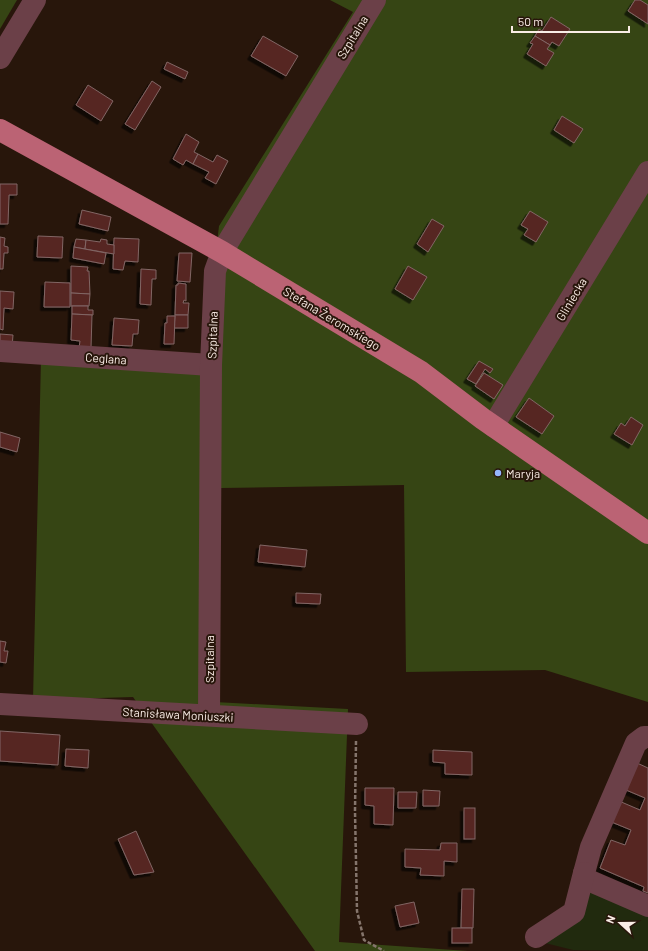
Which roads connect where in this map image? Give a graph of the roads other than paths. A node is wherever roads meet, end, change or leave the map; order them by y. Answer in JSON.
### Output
{"nodes":[{"id":1,"x":35,"y":0,"type":"edge"},
{"id":2,"x":375,"y":0,"type":"edge"},
{"id":3,"x":0,"y":58,"type":"edge"},
{"id":4,"x":0,"y":130,"type":"edge"},
{"id":5,"x":648,"y":172,"type":"edge"},
{"id":6,"x":222,"y":252,"type":"junction"},
{"id":7,"x":0,"y":351,"type":"edge"},
{"id":8,"x":211,"y":365,"type":"junction"},
{"id":9,"x":493,"y":426,"type":"junction"},
{"id":10,"x":648,"y":534,"type":"edge"},
{"id":11,"x":0,"y":704,"type":"edge"},
{"id":12,"x":209,"y":715,"type":"junction"},
{"id":13,"x":357,"y":724,"type":"road end"},
{"id":14,"x":648,"y":737,"type":"edge"},
{"id":15,"x":586,"y":881,"type":"junction"},
{"id":16,"x":648,"y":906,"type":"edge"},
{"id":17,"x":536,"y":937,"type":"dead end"}],
"edges":[{"from":1,"to":3,"type":"street"},
{"from":2,"to":6,"type":"street","name":"Szpitalna"},
{"from":4,"to":6,"type":"main road","name":"Stefana Żeromskiego"},
{"from":5,"to":9,"type":"street","name":"Gliniecka"},
{"from":6,"to":8,"type":"street","name":"Szpitalna"},
{"from":6,"to":9,"type":"main road","name":"Stefana Żeromskiego"},
{"from":7,"to":8,"type":"street","name":"Ceglana"},
{"from":8,"to":12,"type":"street","name":"Szpitalna"},
{"from":9,"to":10,"type":"main road","name":"Stefana Żeromskiego"},
{"from":11,"to":12,"type":"street","name":"Stanisława Moniuszki"},
{"from":12,"to":13,"type":"street","name":"Stanisława Moniuszki"},
{"from":14,"to":15,"type":"street"},
{"from":15,"to":16,"type":"street"},
{"from":15,"to":17,"type":"street"}]}
